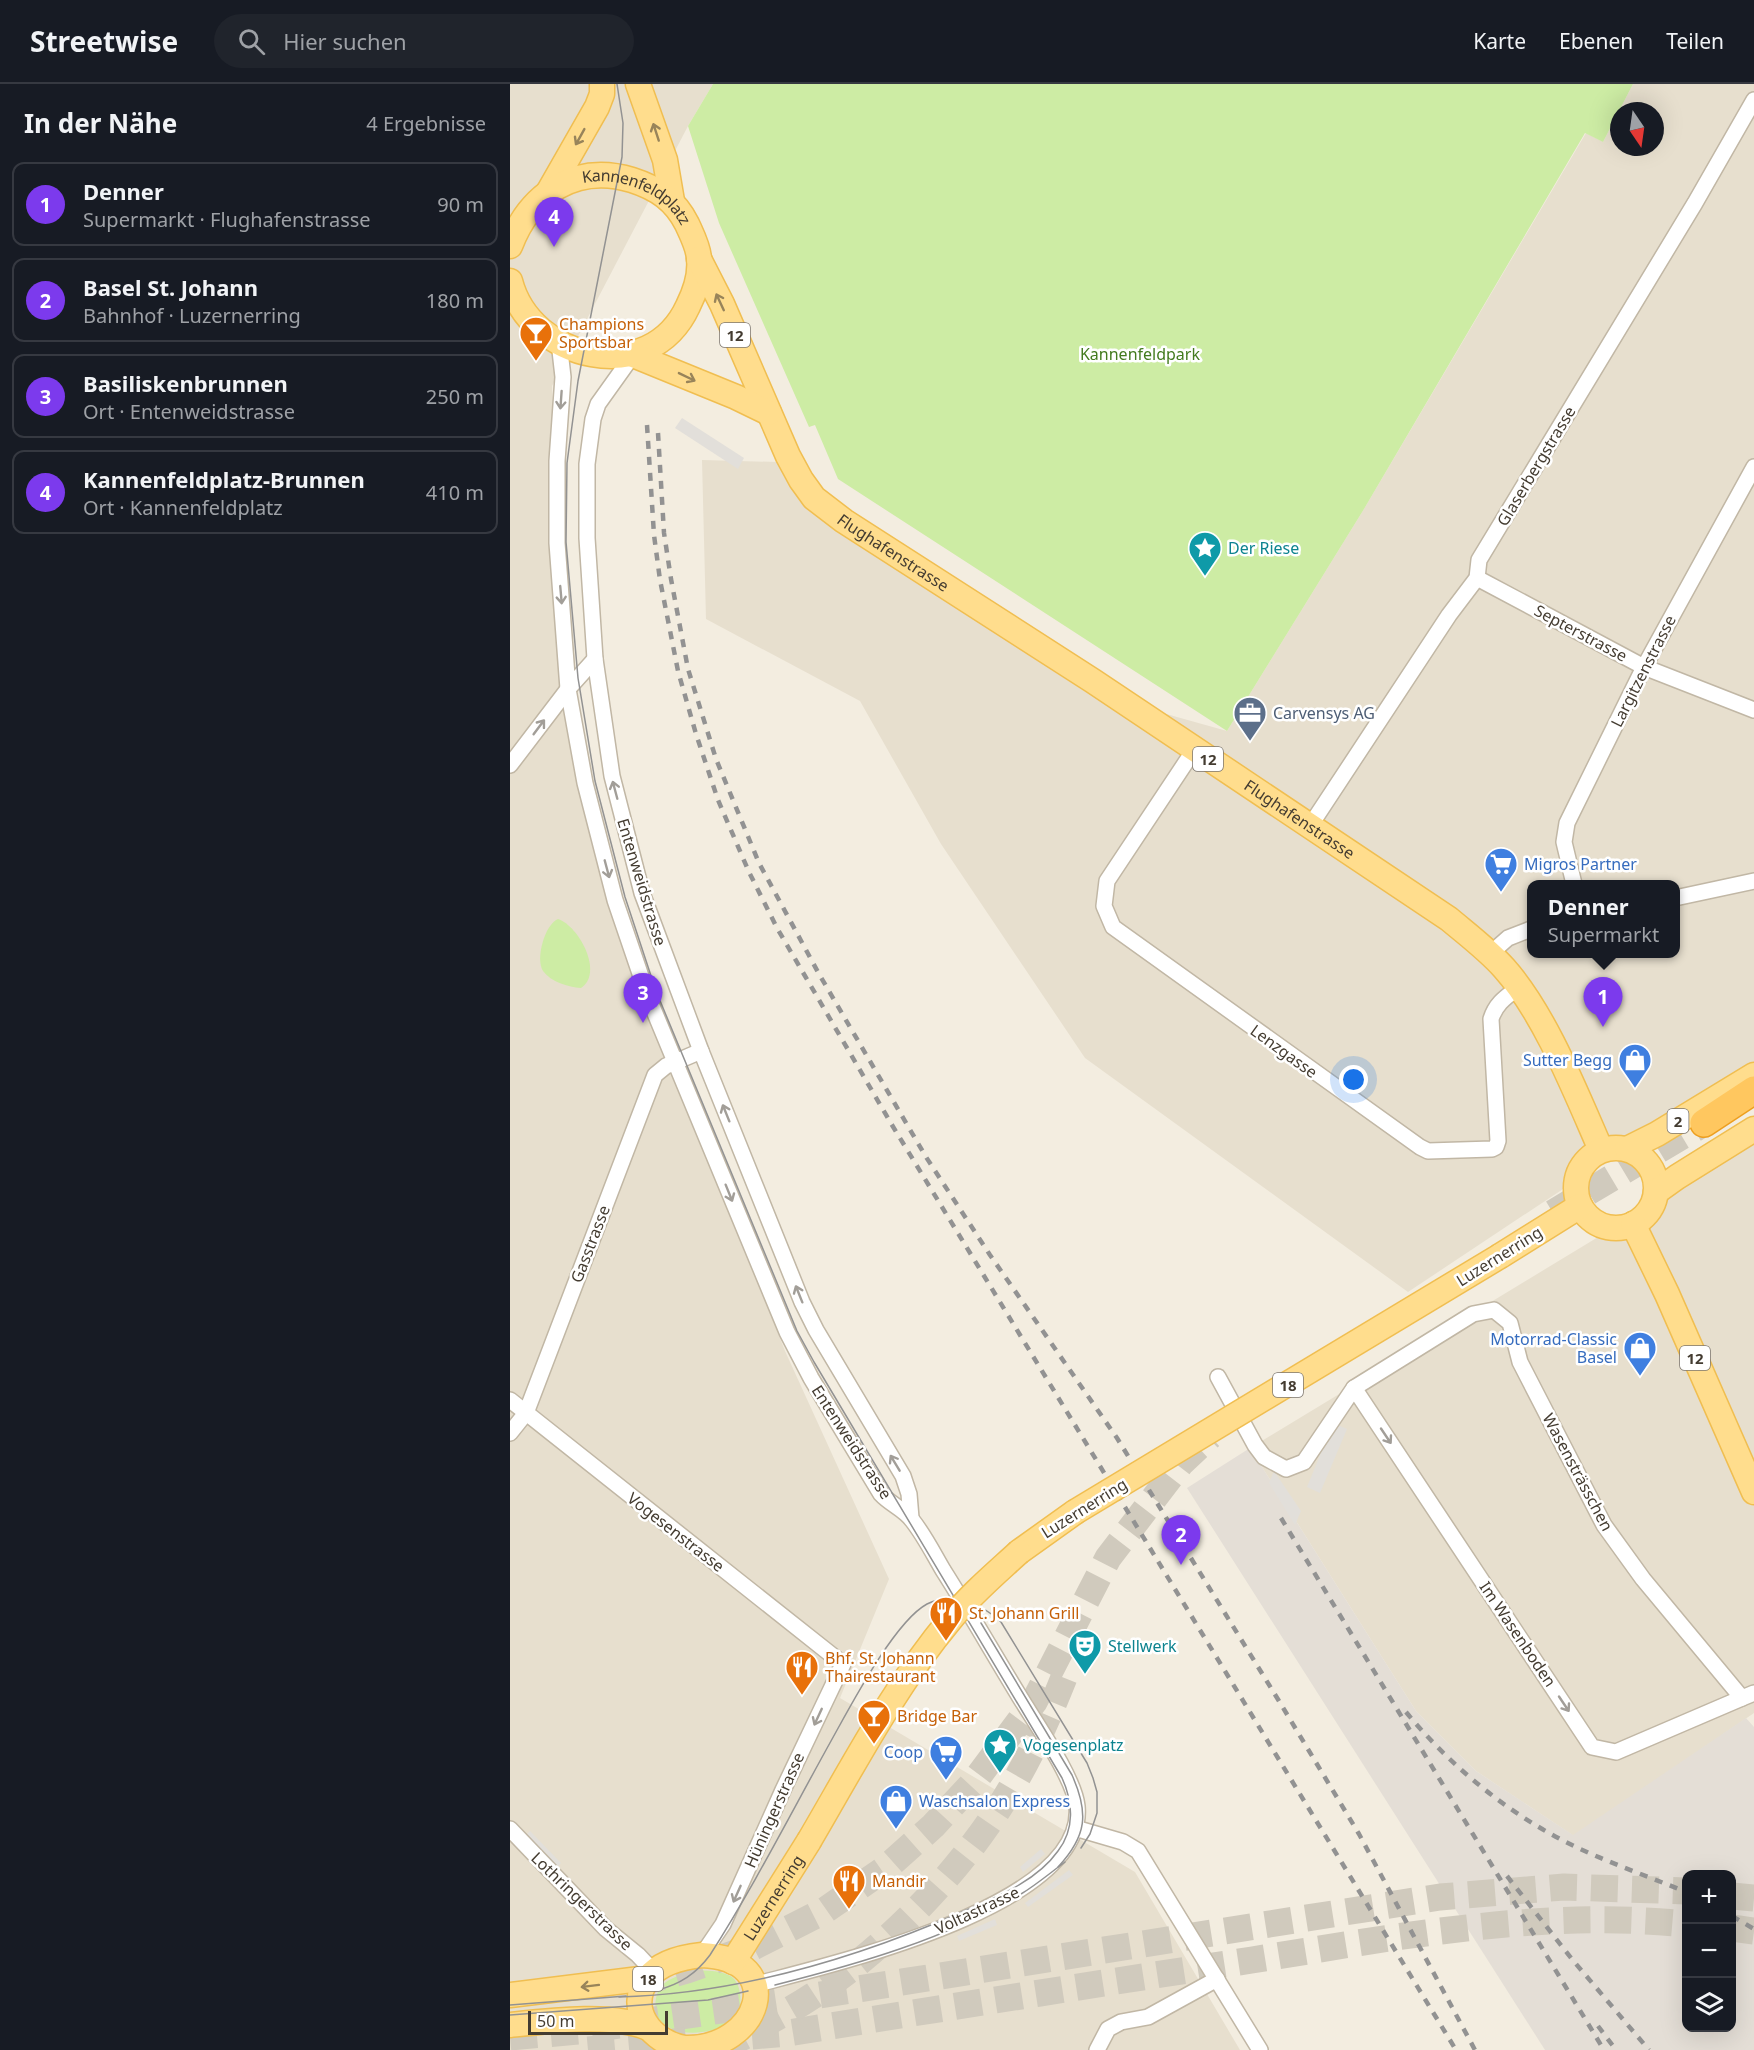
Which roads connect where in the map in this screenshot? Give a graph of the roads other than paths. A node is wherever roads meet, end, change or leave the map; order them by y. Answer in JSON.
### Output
{"nodes":[{"id":1,"x":602,"y":84,"type":"edge"},
{"id":2,"x":638,"y":84,"type":"edge"},
{"id":3,"x":1754,"y":100,"type":"edge"},
{"id":4,"x":548,"y":193,"type":"junction"},
{"id":5,"x":672,"y":201,"type":"junction"},
{"id":6,"x":510,"y":246,"type":"edge"},
{"id":7,"x":699,"y":259,"type":"junction"},
{"id":8,"x":510,"y":281,"type":"edge"},
{"id":9,"x":516,"y":308,"type":"edge"},
{"id":10,"x":559,"y":342,"type":"junction"},
{"id":11,"x":633,"y":355,"type":"junction"},
{"id":12,"x":769,"y":413,"type":"junction"},
{"id":13,"x":1754,"y":467,"type":"edge"},
{"id":14,"x":1477,"y":578,"type":"junction"},
{"id":15,"x":595,"y":659,"type":"junction"},
{"id":16,"x":1644,"y":667,"type":"junction"},
{"id":17,"x":568,"y":689,"type":"junction"},
{"id":18,"x":1754,"y":710,"type":"edge"},
{"id":19,"x":1194,"y":750,"type":"junction"},
{"id":20,"x":510,"y":765,"type":"edge"},
{"id":21,"x":1310,"y":826,"type":"junction"},
{"id":22,"x":1573,"y":880,"type":"edge"},
{"id":23,"x":1754,"y":881,"type":"edge"},
{"id":24,"x":1680,"y":897,"type":"edge"},
{"id":25,"x":1527,"y":930,"type":"edge"},
{"id":26,"x":1491,"y":954,"type":"junction"},
{"id":27,"x":1519,"y":987,"type":"junction"},
{"id":28,"x":701,"y":1051,"type":"junction"},
{"id":29,"x":675,"y":1061,"type":"junction"},
{"id":30,"x":1754,"y":1075,"type":"edge"},
{"id":31,"x":1754,"y":1090,"type":"edge"},
{"id":32,"x":1754,"y":1108,"type":"edge"},
{"id":33,"x":1754,"y":1129,"type":"edge"},
{"id":34,"x":1627,"y":1149,"type":"junction"},
{"id":35,"x":1601,"y":1150,"type":"junction"},
{"id":36,"x":1656,"y":1192,"type":"junction"},
{"id":37,"x":1580,"y":1206,"type":"junction"},
{"id":38,"x":1633,"y":1224,"type":"junction"},
{"id":39,"x":1218,"y":1377,"type":"dead end"},
{"id":40,"x":1354,"y":1388,"type":"junction"},
{"id":41,"x":510,"y":1400,"type":"edge"},
{"id":42,"x":526,"y":1413,"type":"junction"},
{"id":43,"x":510,"y":1433,"type":"edge"},
{"id":44,"x":1754,"y":1492,"type":"edge"},
{"id":45,"x":911,"y":1518,"type":"junction"},
{"id":46,"x":843,"y":1664,"type":"joint"},
{"id":47,"x":1748,"y":1696,"type":"edge"},
{"id":48,"x":1075,"y":1828,"type":"junction"},
{"id":49,"x":510,"y":1829,"type":"edge"},
{"id":50,"x":702,"y":1955,"type":"junction"},
{"id":51,"x":733,"y":1962,"type":"junction"},
{"id":52,"x":651,"y":1975,"type":"junction"},
{"id":53,"x":1217,"y":1979,"type":"junction"},
{"id":54,"x":754,"y":1985,"type":"junction"},
{"id":55,"x":510,"y":1995,"type":"edge"},
{"id":56,"x":510,"y":2025,"type":"edge"},
{"id":57,"x":648,"y":2028,"type":"junction"},
{"id":58,"x":729,"y":2045,"type":"edge"},
{"id":59,"x":1097,"y":2050,"type":"edge"},
{"id":60,"x":1260,"y":2050,"type":"edge"}],
"edges":[{"from":1,"to":4,"type":"main road","one_way":true},
{"from":5,"to":2,"type":"main road","one_way":true},
{"from":3,"to":14,"type":"street","name":"Glaserbergstrasse"},
{"from":4,"to":5,"type":"main road","name":"Kannenfeldplatz"},
{"from":4,"to":6,"type":"main road","name":"Kannenfeldplatz"},
{"from":5,"to":7,"type":"main road","name":"Kannenfeldplatz"},
{"from":7,"to":11,"type":"main road","name":"Kannenfeldplatz"},
{"from":12,"to":7,"type":"main road","name":"Flughafenstrasse","number":"12","one_way":true},
{"from":8,"to":9,"type":"main road","name":"Kannenfeldplatz"},
{"from":9,"to":10,"type":"main road","name":"Kannenfeldplatz"},
{"from":10,"to":11,"type":"main road","name":"Kannenfeldplatz"},
{"from":10,"to":17,"type":"street","name":"Entenweidstrasse","one_way":true},
{"from":11,"to":12,"type":"main road","one_way":true},
{"from":11,"to":15,"type":"street","name":"Entenweidstrasse"},
{"from":12,"to":19,"type":"main road","name":"Flughafenstrasse","number":"12"},
{"from":13,"to":16,"type":"street","name":"Largitzenstrasse"},
{"from":14,"to":16,"type":"street","name":"Septerstrasse"},
{"from":14,"to":21,"type":"street","name":"Glaserbergstrasse"},
{"from":15,"to":17,"type":"street"},
{"from":28,"to":15,"type":"street","name":"Entenweidstrasse","one_way":true},
{"from":16,"to":18,"type":"street","name":"Septerstrasse"},
{"from":16,"to":22,"type":"street","name":"Largitzenstrasse"},
{"from":20,"to":17,"type":"street","one_way":true},
{"from":17,"to":29,"type":"street","name":"Entenweidstrasse","one_way":true},
{"from":19,"to":21,"type":"main road","name":"Flughafenstrasse","number":"12"},
{"from":19,"to":27,"type":"street","name":"Lenzgasse"},
{"from":21,"to":26,"type":"main road","name":"Flughafenstrasse","number":"12"},
{"from":23,"to":24,"type":"street"},
{"from":25,"to":26,"type":"street"},
{"from":26,"to":27,"type":"main road","name":"Flughafenstrasse","number":"12"},
{"from":27,"to":35,"type":"main road","name":"Flughafenstrasse","number":"12"},
{"from":28,"to":29,"type":"street"},
{"from":45,"to":28,"type":"street","name":"Entenweidstrasse","one_way":true},
{"from":29,"to":42,"type":"street","name":"Gasstrasse"},
{"from":29,"to":45,"type":"street","name":"Entenweidstrasse","one_way":true},
{"from":30,"to":34,"type":"main road","number":"2"},
{"from":31,"to":32,"type":"highway"},
{"from":33,"to":36,"type":"main road"},
{"from":34,"to":35,"type":"main road"},
{"from":34,"to":36,"type":"main road"},
{"from":35,"to":37,"type":"main road"},
{"from":36,"to":38,"type":"main road"},
{"from":37,"to":38,"type":"main road"},
{"from":37,"to":51,"type":"main road","name":"Luzernerring","number":"18","bridge":true},
{"from":38,"to":44,"type":"main road","number":"12"},
{"from":39,"to":40,"type":"street"},
{"from":40,"to":47,"type":"street","name":"Im Wasenboden","one_way":true},
{"from":40,"to":47,"type":"street","name":"Wasensträsschen"},
{"from":41,"to":42,"type":"street","name":"Vogesenstrasse"},
{"from":42,"to":43,"type":"street","name":"Gasstrasse"},
{"from":42,"to":46,"type":"street","name":"Vogesenstrasse"},
{"from":45,"to":48,"type":"street","name":"Voltastrasse"},
{"from":46,"to":50,"type":"street","name":"Hüningerstrasse","one_way":true},
{"from":48,"to":53,"type":"street"},
{"from":48,"to":54,"type":"street","name":"Voltastrasse"},
{"from":49,"to":52,"type":"street","name":"Lothringerstrasse"},
{"from":50,"to":51,"type":"main road","number":"18"},
{"from":50,"to":52,"type":"main road","number":"18"},
{"from":51,"to":54,"type":"main road"},
{"from":52,"to":55,"type":"main road","number":"18","one_way":true},
{"from":52,"to":57,"type":"main road","number":"18"},
{"from":53,"to":59,"type":"street"},
{"from":53,"to":60,"type":"street"},
{"from":54,"to":58,"type":"main road"},
{"from":56,"to":57,"type":"main road"},
{"from":57,"to":58,"type":"main road"}]}
